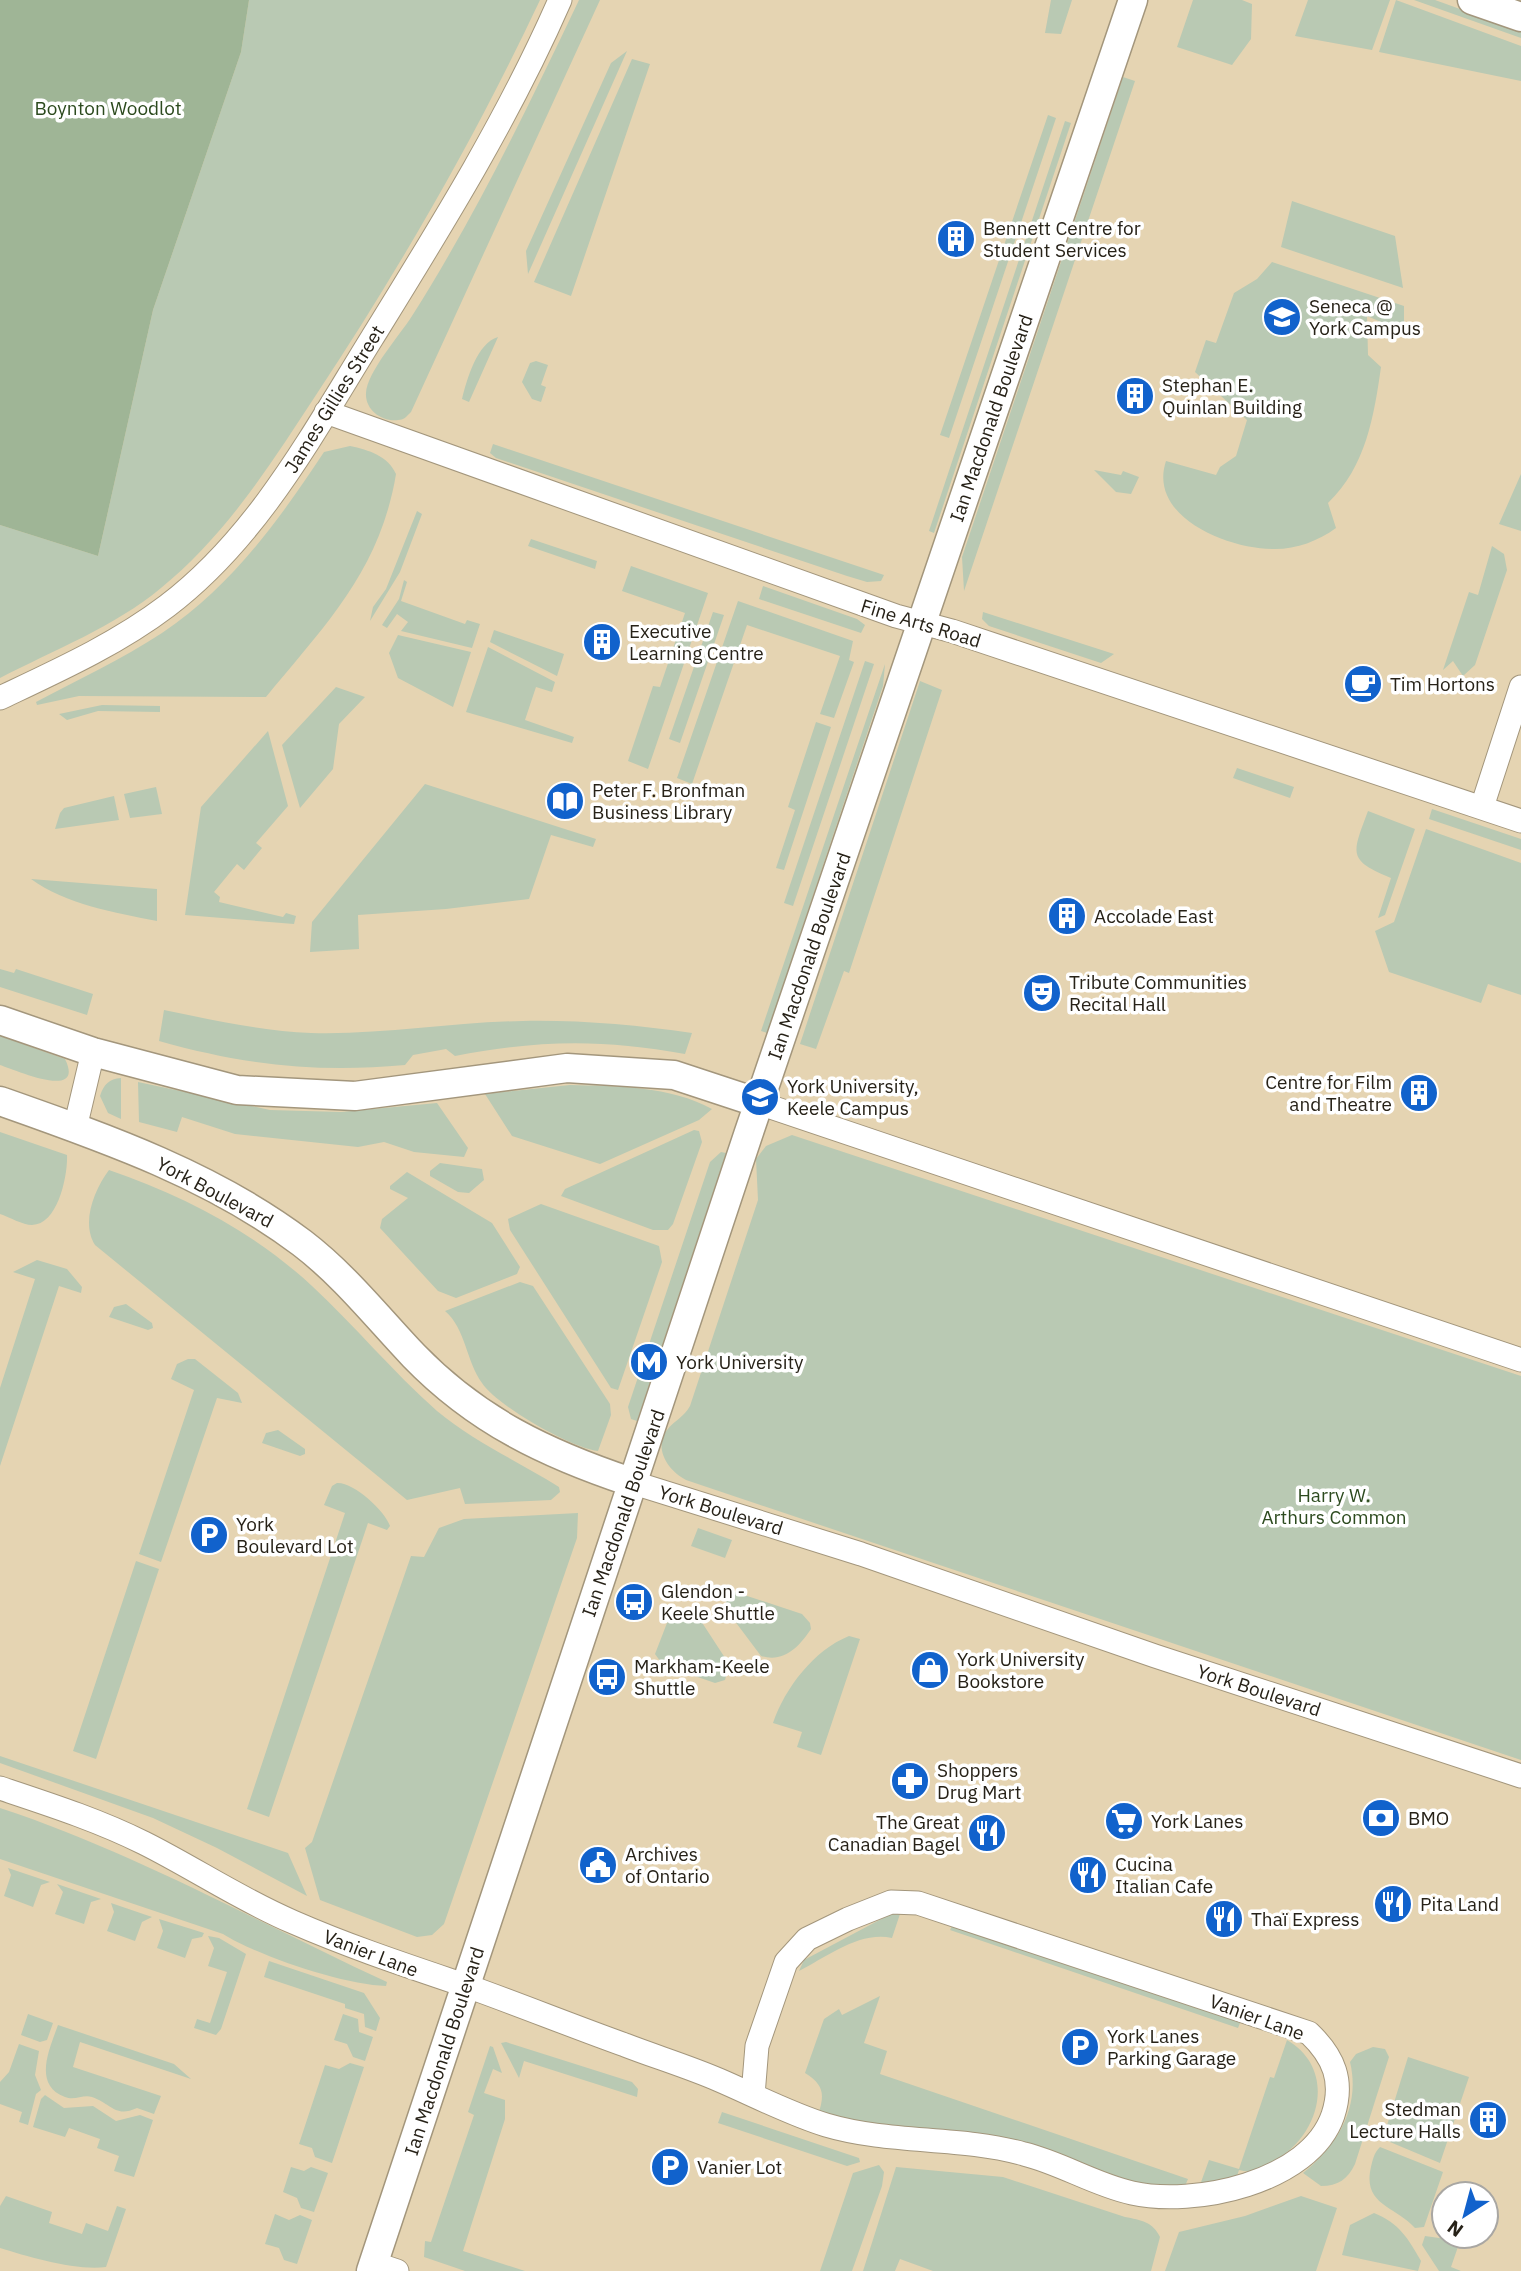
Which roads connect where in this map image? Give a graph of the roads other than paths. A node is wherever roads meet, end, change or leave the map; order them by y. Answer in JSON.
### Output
{"nodes":[{"id":1,"x":559,"y":0,"type":"edge"},
{"id":2,"x":1133,"y":0,"type":"edge"},
{"id":3,"x":1472,"y":0,"type":"edge"},
{"id":4,"x":1521,"y":17,"type":"edge"},
{"id":5,"x":326,"y":412,"type":"junction"},
{"id":6,"x":921,"y":623,"type":"junction"},
{"id":7,"x":1521,"y":687,"type":"edge"},
{"id":8,"x":0,"y":698,"type":"edge"},
{"id":9,"x":1482,"y":807,"type":"junction"},
{"id":10,"x":1521,"y":821,"type":"edge"},
{"id":11,"x":0,"y":1020,"type":"edge"},
{"id":12,"x":93,"y":1052,"type":"junction"},
{"id":13,"x":0,"y":1101,"type":"edge"},
{"id":14,"x":759,"y":1103,"type":"junction"},
{"id":15,"x":75,"y":1128,"type":"junction"},
{"id":16,"x":1521,"y":1360,"type":"edge"},
{"id":17,"x":631,"y":1482,"type":"junction"},
{"id":18,"x":1521,"y":1776,"type":"edge"},
{"id":19,"x":0,"y":1788,"type":"edge"},
{"id":20,"x":466,"y":1986,"type":"junction"},
{"id":21,"x":753,"y":2095,"type":"junction"},
{"id":22,"x":380,"y":2268,"type":"edge"}],
"edges":[{"from":1,"to":5,"type":"street","name":"James Gillies Street"},
{"from":2,"to":6,"type":"street","name":"Ian Macdonald Boulevard"},
{"from":3,"to":4,"type":"street"},
{"from":5,"to":6,"type":"street","name":"Fine Arts Road"},
{"from":5,"to":8,"type":"street","name":"James Gillies Street"},
{"from":6,"to":9,"type":"street","name":"Fine Arts Road"},
{"from":6,"to":14,"type":"street","name":"Ian Macdonald Boulevard"},
{"from":7,"to":9,"type":"street"},
{"from":9,"to":10,"type":"street","name":"Fine Arts Road"},
{"from":11,"to":12,"type":"street"},
{"from":12,"to":14,"type":"street"},
{"from":12,"to":15,"type":"street"},
{"from":13,"to":15,"type":"street","name":"York Boulevard"},
{"from":14,"to":16,"type":"street"},
{"from":14,"to":17,"type":"street","name":"Ian Macdonald Boulevard"},
{"from":15,"to":17,"type":"street","name":"York Boulevard"},
{"from":17,"to":18,"type":"street","name":"York Boulevard"},
{"from":17,"to":20,"type":"street","name":"Ian Macdonald Boulevard"},
{"from":19,"to":20,"type":"street","name":"Vanier Lane"},
{"from":20,"to":21,"type":"street","name":"Vanier Lane"},
{"from":20,"to":22,"type":"street","name":"Ian Macdonald Boulevard"},
{"from":21,"to":21,"type":"street","name":"Vanier Lane"}]}
